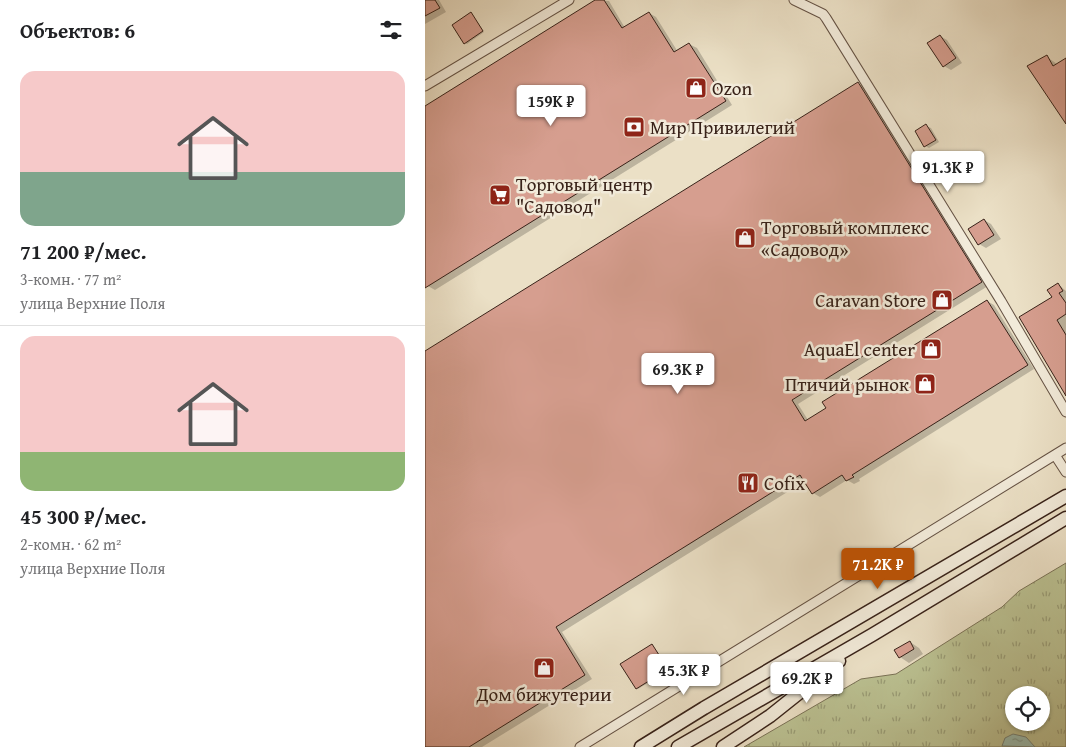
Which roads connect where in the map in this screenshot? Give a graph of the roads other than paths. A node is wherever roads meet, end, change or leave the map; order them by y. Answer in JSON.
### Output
{"nodes":[{"id":1,"x":569,"y":0,"type":"edge"},
{"id":2,"x":793,"y":0,"type":"edge"},
{"id":3,"x":425,"y":86,"type":"edge"},
{"id":4,"x":1066,"y":412,"type":"edge"},
{"id":5,"x":1066,"y":448,"type":"edge"},
{"id":6,"x":1055,"y":455,"type":"junction"},
{"id":7,"x":1066,"y":472,"type":"edge"},
{"id":8,"x":1064,"y":494,"type":"edge"},
{"id":9,"x":1066,"y":518,"type":"edge"},
{"id":10,"x":872,"y":635,"type":"junction"},
{"id":11,"x":580,"y":747,"type":"edge"},
{"id":12,"x":641,"y":747,"type":"edge"},
{"id":13,"x":678,"y":747,"type":"edge"},
{"id":14,"x":723,"y":747,"type":"edge"}],
"edges":[{"from":1,"to":3,"type":"street"},
{"from":2,"to":4,"type":"street"},
{"from":5,"to":6,"type":"street"},
{"from":6,"to":7,"type":"street"},
{"from":6,"to":11,"type":"street"},
{"from":8,"to":12,"type":"main road"},
{"from":9,"to":10,"type":"main road"},
{"from":10,"to":13,"type":"main road"},
{"from":10,"to":14,"type":"main road"}]}
